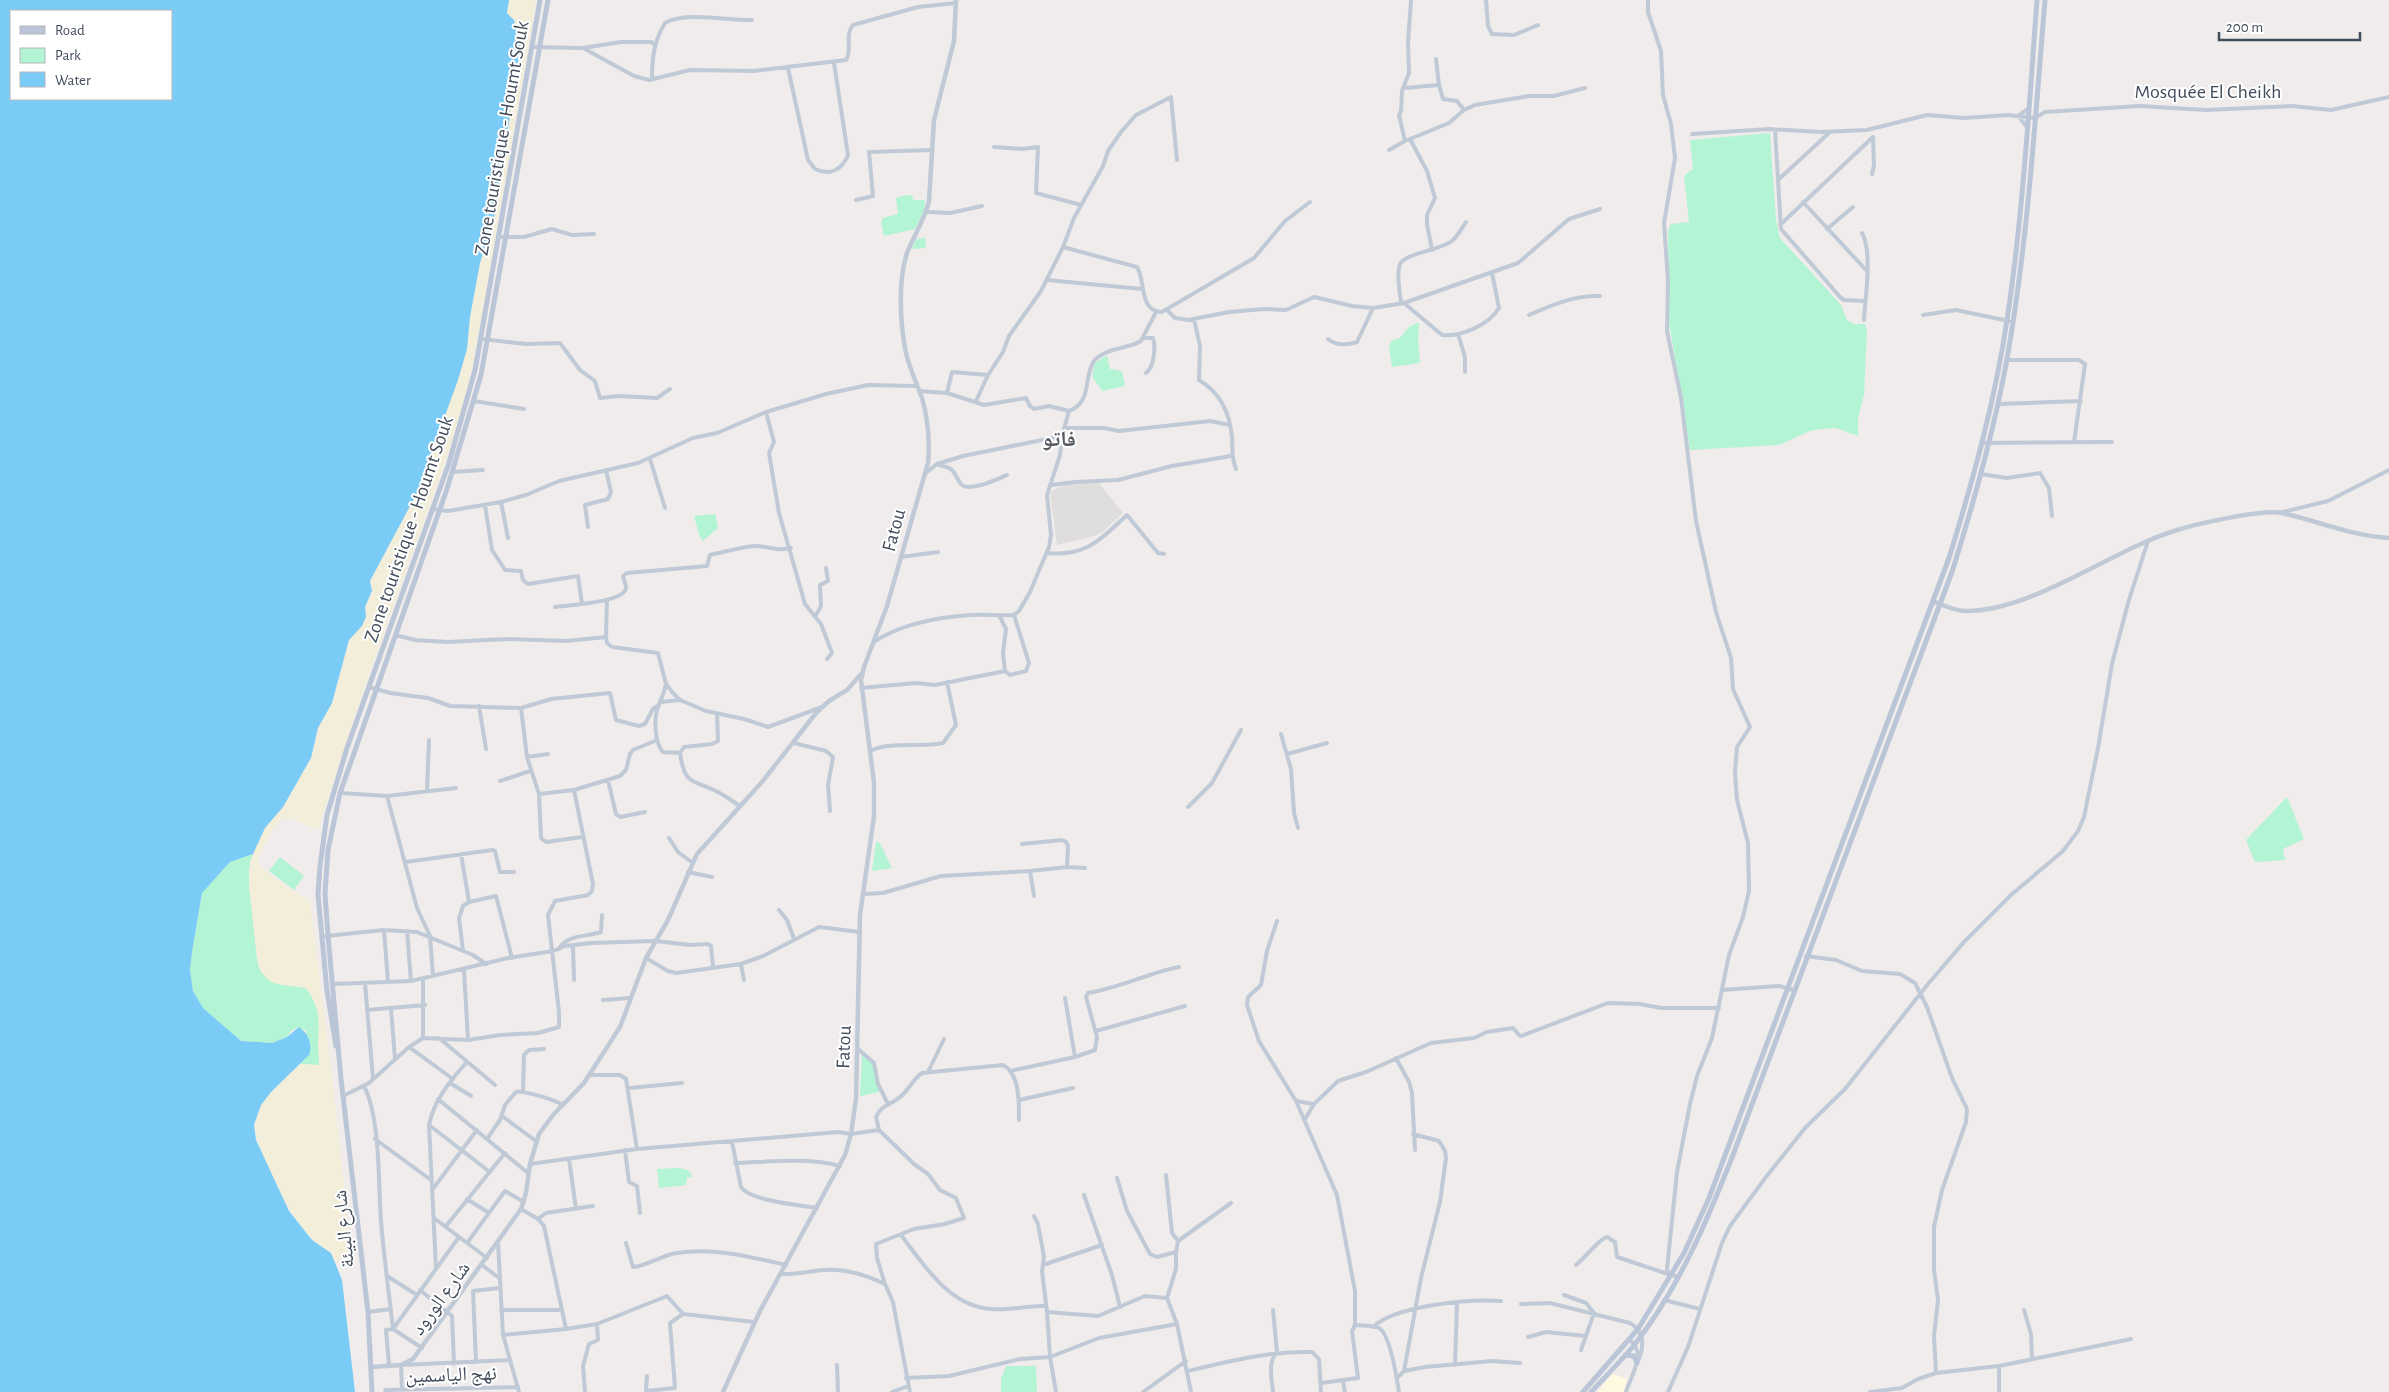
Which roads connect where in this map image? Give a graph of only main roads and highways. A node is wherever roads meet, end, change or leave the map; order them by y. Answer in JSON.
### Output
{"nodes":[{"id":1,"x":540,"y":0,"type":"edge"},
{"id":2,"x":548,"y":0,"type":"edge"},
{"id":3,"x":2037,"y":0,"type":"edge"},
{"id":4,"x":2045,"y":0,"type":"edge"},
{"id":5,"x":2017,"y":235,"type":"junction"},
{"id":6,"x":2024,"y":236,"type":"junction"},
{"id":7,"x":1855,"y":810,"type":"junction"},
{"id":8,"x":1861,"y":812,"type":"junction"},
{"id":9,"x":1822,"y":906,"type":"junction"},
{"id":10,"x":340,"y":1064,"type":"junction"},
{"id":11,"x":1726,"y":1153,"type":"junction"},
{"id":12,"x":1733,"y":1155,"type":"junction"},
{"id":13,"x":1640,"y":1332,"type":"junction"},
{"id":14,"x":1625,"y":1355,"type":"junction"},
{"id":15,"x":1638,"y":1363,"type":"road end"},
{"id":16,"x":372,"y":1392,"type":"edge"},
{"id":17,"x":1583,"y":1392,"type":"edge"},
{"id":18,"x":1592,"y":1392,"type":"edge"}],
"edges":[{"from":1,"to":10,"type":"main road","name":"Zone touristique - Houmt Souk"},
{"from":2,"to":10,"type":"main road"},
{"from":3,"to":5,"type":"main road"},
{"from":4,"to":6,"type":"main road"},
{"from":5,"to":6,"type":"main road"},
{"from":5,"to":7,"type":"main road"},
{"from":6,"to":8,"type":"main road"},
{"from":7,"to":8,"type":"main road"},
{"from":7,"to":9,"type":"main road"},
{"from":8,"to":9,"type":"main road"},
{"from":9,"to":11,"type":"main road"},
{"from":9,"to":12,"type":"main road"},
{"from":10,"to":16,"type":"main road","name":"شارع البيئة"},
{"from":11,"to":12,"type":"main road"},
{"from":11,"to":13,"type":"main road"},
{"from":12,"to":13,"type":"main road"},
{"from":13,"to":14,"type":"main road"},
{"from":13,"to":17,"type":"main road"},
{"from":14,"to":15,"type":"main road"},
{"from":14,"to":18,"type":"main road"}]}
